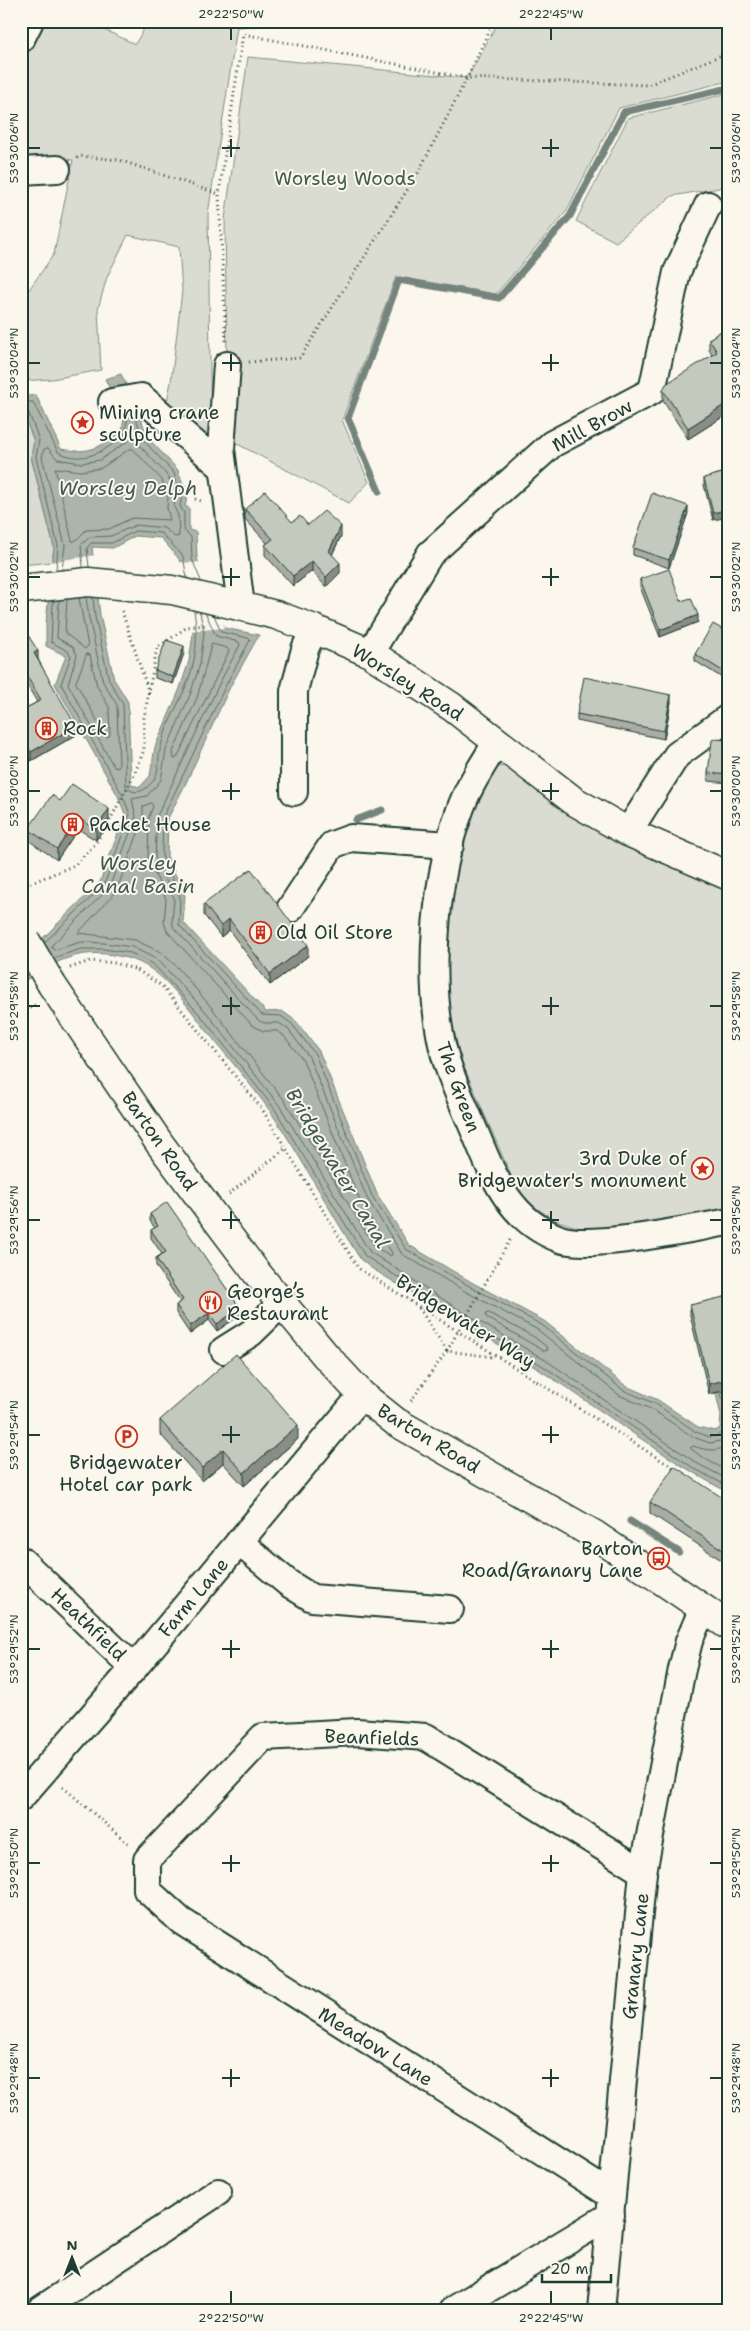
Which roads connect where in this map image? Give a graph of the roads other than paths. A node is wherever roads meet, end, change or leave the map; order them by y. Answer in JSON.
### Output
{"nodes":[{"id":1,"x":30,"y":21,"type":"edge"},
{"id":2,"x":21,"y":39,"type":"edge"},
{"id":3,"x":56,"y":169,"type":"road end"},
{"id":4,"x":21,"y":171,"type":"edge"},
{"id":5,"x":708,"y":205,"type":"dead end"},
{"id":6,"x":227,"y":364,"type":"road end"},
{"id":7,"x":112,"y":402,"type":"dead end"},
{"id":8,"x":223,"y":468,"type":"junction"},
{"id":9,"x":32,"y":587,"type":"edge"},
{"id":10,"x":229,"y":603,"type":"junction"},
{"id":11,"x":314,"y":629,"type":"junction"},
{"id":12,"x":370,"y":653,"type":"junction"},
{"id":13,"x":729,"y":717,"type":"edge"},
{"id":14,"x":496,"y":743,"type":"junction"},
{"id":15,"x":294,"y":792,"type":"dead end"},
{"id":16,"x":628,"y":832,"type":"junction"},
{"id":17,"x":450,"y":845,"type":"junction"},
{"id":18,"x":729,"y":876,"type":"edge"},
{"id":19,"x":290,"y":909,"type":"dead end"},
{"id":20,"x":24,"y":938,"type":"edge"},
{"id":21,"x":729,"y":1222,"type":"edge"},
{"id":22,"x":282,"y":1303,"type":"junction"},
{"id":23,"x":224,"y":1350,"type":"dead end"},
{"id":24,"x":362,"y":1395,"type":"junction"},
{"id":25,"x":239,"y":1542,"type":"junction"},
{"id":26,"x":21,"y":1560,"type":"edge"},
{"id":27,"x":703,"y":1608,"type":"junction"},
{"id":28,"x":450,"y":1609,"type":"dead end"},
{"id":29,"x":729,"y":1626,"type":"edge"},
{"id":30,"x":134,"y":1668,"type":"junction"},
{"id":31,"x":21,"y":1797,"type":"edge"},
{"id":32,"x":643,"y":1872,"type":"junction"},
{"id":33,"x":147,"y":1890,"type":"joint"},
{"id":34,"x":218,"y":2192,"type":"dead end"},
{"id":35,"x":611,"y":2205,"type":"junction"},
{"id":36,"x":40,"y":2310,"type":"edge"},
{"id":37,"x":453,"y":2310,"type":"edge"},
{"id":38,"x":601,"y":2310,"type":"edge"}],
"edges":[{"from":1,"to":2,"type":"street"},
{"from":3,"to":4,"type":"street"},
{"from":5,"to":12,"type":"street","name":"Mill Brow"},
{"from":6,"to":8,"type":"street"},
{"from":7,"to":8,"type":"street"},
{"from":8,"to":10,"type":"street"},
{"from":9,"to":10,"type":"main road","name":"Worsley Road"},
{"from":10,"to":11,"type":"main road","name":"Worsley Road"},
{"from":11,"to":12,"type":"main road","name":"Worsley Road"},
{"from":11,"to":15,"type":"street"},
{"from":12,"to":14,"type":"main road","name":"Worsley Road"},
{"from":13,"to":16,"type":"street"},
{"from":14,"to":16,"type":"main road","name":"Worsley Road"},
{"from":14,"to":17,"type":"street","name":"The Green"},
{"from":16,"to":18,"type":"main road","name":"Worsley Road"},
{"from":17,"to":19,"type":"street"},
{"from":17,"to":21,"type":"street","name":"The Green"},
{"from":20,"to":22,"type":"main road","name":"Barton Road","bridge":true},
{"from":22,"to":23,"type":"street"},
{"from":22,"to":24,"type":"main road","name":"Barton Road"},
{"from":24,"to":25,"type":"street","name":"Farm Lane"},
{"from":24,"to":27,"type":"main road","name":"Barton Road"},
{"from":25,"to":28,"type":"street"},
{"from":25,"to":30,"type":"street","name":"Farm Lane"},
{"from":26,"to":30,"type":"street","name":"Heathfield"},
{"from":27,"to":29,"type":"main road","name":"Barton Road"},
{"from":27,"to":32,"type":"street","name":"Granary Lane"},
{"from":30,"to":31,"type":"street","name":"Farm Lane"},
{"from":32,"to":33,"type":"street","name":"Beanfields"},
{"from":32,"to":35,"type":"street","name":"Granary Lane"},
{"from":33,"to":35,"type":"street","name":"Meadow Lane"},
{"from":34,"to":36,"type":"street"},
{"from":35,"to":37,"type":"street"},
{"from":35,"to":38,"type":"street","name":"Granary Lane"}]}
